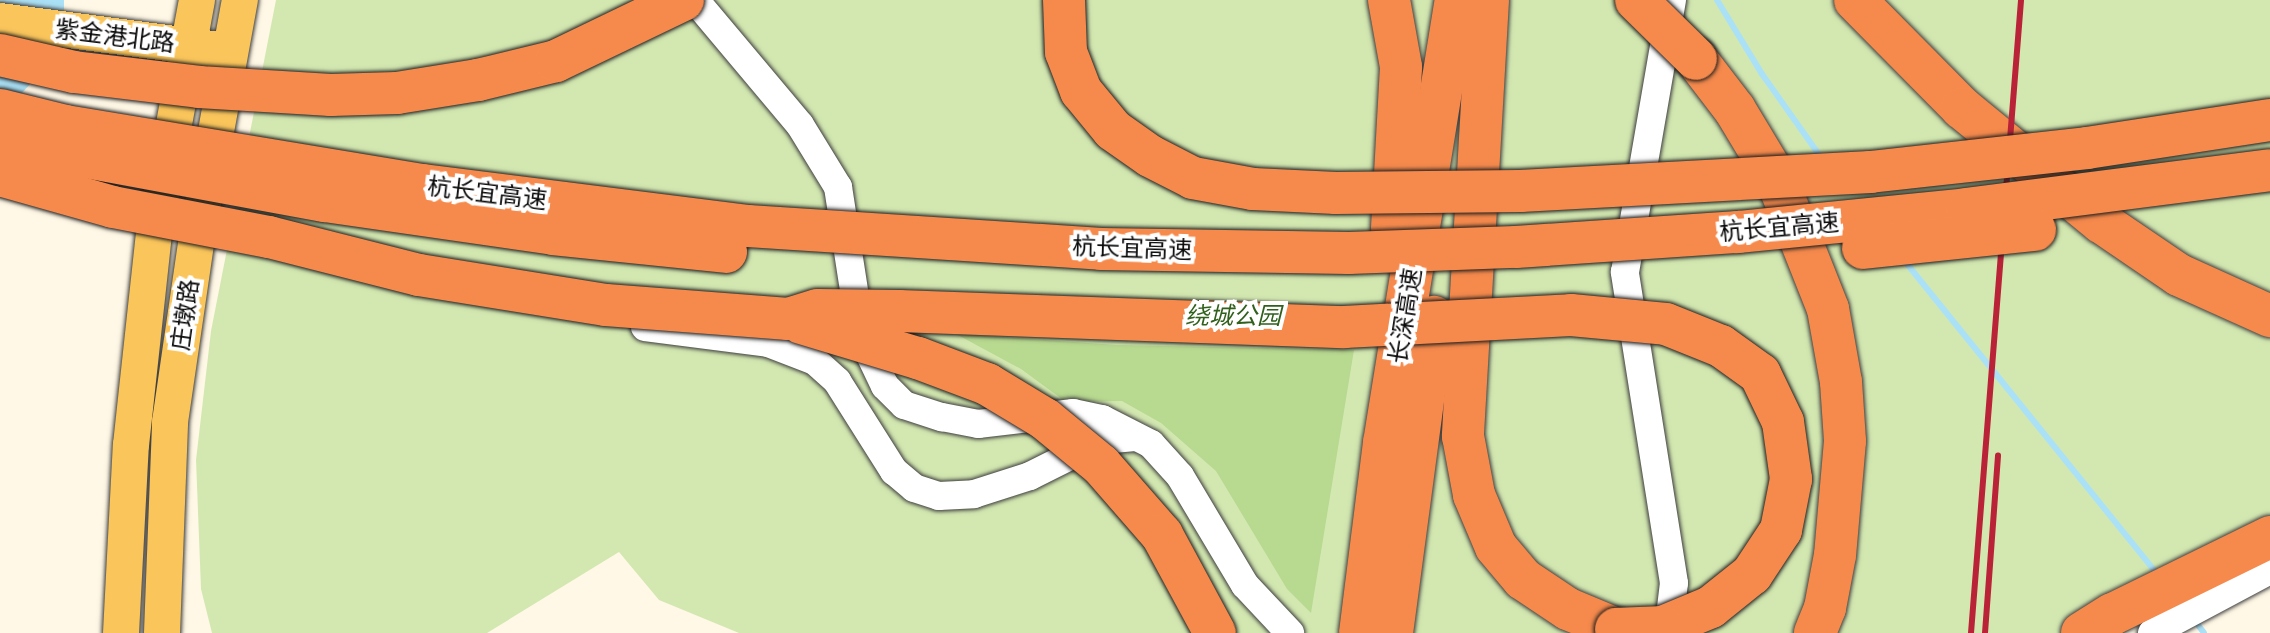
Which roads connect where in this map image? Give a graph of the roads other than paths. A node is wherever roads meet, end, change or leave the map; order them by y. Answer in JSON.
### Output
{"nodes":[{"id":1,"x":197,"y":0,"type":"edge"},
{"id":2,"x":240,"y":0,"type":"edge"},
{"id":3,"x":683,"y":0,"type":"edge"},
{"id":4,"x":695,"y":0,"type":"edge"},
{"id":5,"x":1064,"y":0,"type":"edge"},
{"id":6,"x":1389,"y":0,"type":"edge"},
{"id":7,"x":1456,"y":0,"type":"edge"},
{"id":8,"x":1487,"y":0,"type":"edge"},
{"id":9,"x":1636,"y":0,"type":"edge"},
{"id":10,"x":1672,"y":0,"type":"edge"},
{"id":11,"x":1867,"y":13,"type":"edge"},
{"id":12,"x":0,"y":21,"type":"edge"},
{"id":13,"x":189,"y":45,"type":"junction"},
{"id":14,"x":231,"y":51,"type":"junction"},
{"id":15,"x":0,"y":55,"type":"edge"},
{"id":16,"x":0,"y":110,"type":"edge"},
{"id":17,"x":2270,"y":120,"type":"edge"},
{"id":18,"x":0,"y":141,"type":"edge"},
{"id":19,"x":2270,"y":170,"type":"edge"},
{"id":20,"x":0,"y":175,"type":"edge"},
{"id":21,"x":0,"y":186,"type":"edge"},
{"id":22,"x":2270,"y":198,"type":"edge"},
{"id":23,"x":154,"y":232,"type":"junction"},
{"id":24,"x":197,"y":236,"type":"junction"},
{"id":25,"x":2270,"y":316,"type":"edge"},
{"id":26,"x":788,"y":319,"type":"junction"},
{"id":27,"x":1135,"y":437,"type":"junction"},
{"id":28,"x":1392,"y":463,"type":"junction"},
{"id":29,"x":2270,"y":537,"type":"edge"},
{"id":30,"x":2259,"y":575,"type":"edge"},
{"id":31,"x":121,"y":633,"type":"edge"},
{"id":32,"x":162,"y":633,"type":"edge"},
{"id":33,"x":1215,"y":633,"type":"edge"},
{"id":34,"x":1290,"y":633,"type":"edge"},
{"id":35,"x":1360,"y":633,"type":"edge"},
{"id":36,"x":1392,"y":633,"type":"edge"},
{"id":37,"x":1668,"y":633,"type":"edge"},
{"id":38,"x":1815,"y":633,"type":"edge"},
{"id":39,"x":2082,"y":633,"type":"edge"},
{"id":40,"x":2152,"y":633,"type":"edge"}],
"edges":[{"from":1,"to":13,"type":"main road","name":"庄墩路"},
{"from":2,"to":14,"type":"main road","name":"庄墩路"},
{"from":3,"to":15,"type":"highway","bridge":true},
{"from":4,"to":27,"type":"street"},
{"from":5,"to":17,"type":"highway","bridge":true},
{"from":6,"to":28,"type":"highway"},
{"from":7,"to":28,"type":"highway","name":"长深高速"},
{"from":8,"to":26,"type":"highway","bridge":true},
{"from":8,"to":28,"type":"highway","name":"长深高速"},
{"from":9,"to":38,"type":"highway","bridge":true},
{"from":10,"to":37,"type":"street"},
{"from":11,"to":25,"type":"highway"},
{"from":12,"to":13,"type":"main road","name":"紫金港北路"},
{"from":13,"to":14,"type":"main road","name":"紫金港北路"},
{"from":13,"to":23,"type":"main road","name":"庄墩路"},
{"from":14,"to":24,"type":"main road","name":"庄墩路"},
{"from":16,"to":19,"type":"highway","name":"杭长宜高速","bridge":true},
{"from":18,"to":22,"type":"highway","name":"杭长宜高速","bridge":true},
{"from":20,"to":26,"type":"highway","bridge":true},
{"from":21,"to":23,"type":"main road"},
{"from":23,"to":24,"type":"main road"},
{"from":23,"to":31,"type":"main road","name":"庄墩路"},
{"from":24,"to":27,"type":"street"},
{"from":24,"to":32,"type":"main road","name":"庄墩路"},
{"from":26,"to":33,"type":"highway","bridge":true},
{"from":27,"to":34,"type":"street"},
{"from":28,"to":35,"type":"highway","name":"长深高速"},
{"from":28,"to":36,"type":"highway","name":"长深高速"},
{"from":29,"to":39,"type":"highway"},
{"from":30,"to":40,"type":"street"}]}
